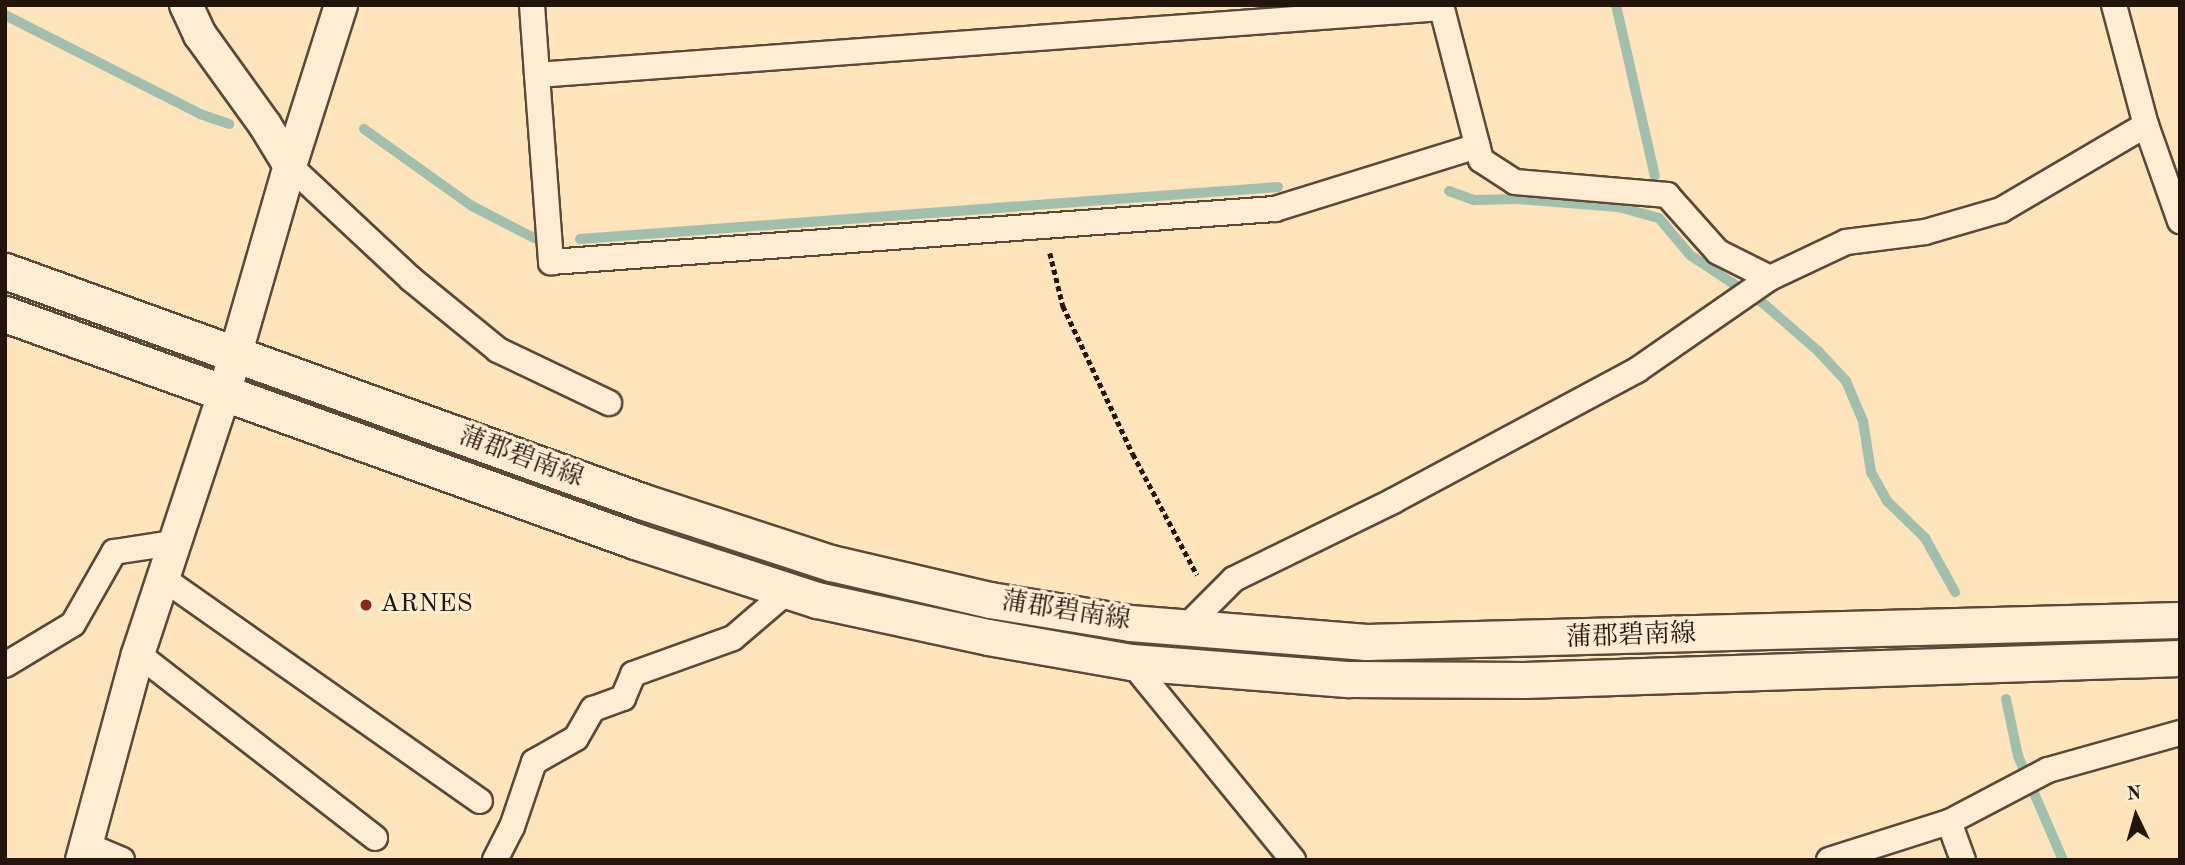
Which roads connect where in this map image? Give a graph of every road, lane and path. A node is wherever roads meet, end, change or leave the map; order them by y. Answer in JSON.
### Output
{"nodes":[{"id":1,"x":186,"y":5,"type":"edge"},
{"id":2,"x":341,"y":5,"type":"edge"},
{"id":3,"x":532,"y":5,"type":"edge"},
{"id":4,"x":2114,"y":5,"type":"edge"},
{"id":5,"x":1441,"y":7,"type":"edge"},
{"id":6,"x":537,"y":75,"type":"junction"},
{"id":7,"x":2146,"y":125,"type":"junction"},
{"id":8,"x":1477,"y":146,"type":"junction"},
{"id":9,"x":290,"y":166,"type":"junction"},
{"id":10,"x":2180,"y":221,"type":"edge"},
{"id":11,"x":1044,"y":225,"type":"junction"},
{"id":12,"x":5,"y":271,"type":"edge"},
{"id":13,"x":1764,"y":282,"type":"junction"},
{"id":14,"x":5,"y":314,"type":"edge"},
{"id":15,"x":234,"y":354,"type":"junction"},
{"id":16,"x":224,"y":394,"type":"junction"},
{"id":17,"x":609,"y":403,"type":"dead end"},
{"id":18,"x":173,"y":543,"type":"junction"},
{"id":19,"x":164,"y":579,"type":"junction"},
{"id":20,"x":789,"y":591,"type":"junction"},
{"id":21,"x":1211,"y":602,"type":"junction"},
{"id":22,"x":2180,"y":620,"type":"edge"},
{"id":23,"x":1183,"y":630,"type":"junction"},
{"id":24,"x":138,"y":654,"type":"junction"},
{"id":25,"x":2180,"y":658,"type":"edge"},
{"id":26,"x":1131,"y":662,"type":"junction"},
{"id":27,"x":5,"y":665,"type":"edge"},
{"id":28,"x":2180,"y":733,"type":"edge"},
{"id":29,"x":481,"y":801,"type":"dead end"},
{"id":30,"x":1949,"y":822,"type":"junction"},
{"id":31,"x":374,"y":838,"type":"dead end"},
{"id":32,"x":84,"y":853,"type":"edge"},
{"id":33,"x":122,"y":860,"type":"edge"},
{"id":34,"x":495,"y":860,"type":"edge"},
{"id":35,"x":1293,"y":860,"type":"edge"},
{"id":36,"x":1829,"y":860,"type":"edge"},
{"id":37,"x":1963,"y":860,"type":"edge"}],
"edges":[{"from":1,"to":9,"type":"street"},
{"from":2,"to":9,"type":"street"},
{"from":3,"to":6,"type":"street"},
{"from":4,"to":7,"type":"street"},
{"from":5,"to":6,"type":"street"},
{"from":5,"to":8,"type":"street"},
{"from":6,"to":11,"type":"street"},
{"from":7,"to":10,"type":"street"},
{"from":7,"to":13,"type":"street"},
{"from":8,"to":11,"type":"street"},
{"from":8,"to":13,"type":"street"},
{"from":9,"to":15,"type":"street"},
{"from":9,"to":17,"type":"street"},
{"from":11,"to":21,"type":"path"},
{"from":12,"to":15,"type":"main road","name":"蒲郡碧南線"},
{"from":13,"to":21,"type":"street"},
{"from":14,"to":16,"type":"main road","name":"蒲郡碧南線"},
{"from":15,"to":16,"type":"street"},
{"from":15,"to":23,"type":"main road","name":"蒲郡碧南線"},
{"from":16,"to":18,"type":"street"},
{"from":16,"to":20,"type":"main road","name":"蒲郡碧南線"},
{"from":18,"to":19,"type":"street"},
{"from":18,"to":27,"type":"street"},
{"from":19,"to":24,"type":"street"},
{"from":19,"to":29,"type":"street"},
{"from":20,"to":26,"type":"main road","name":"蒲郡碧南線"},
{"from":20,"to":34,"type":"street"},
{"from":21,"to":23,"type":"street"},
{"from":22,"to":23,"type":"main road","name":"蒲郡碧南線"},
{"from":24,"to":31,"type":"street"},
{"from":24,"to":32,"type":"street"},
{"from":25,"to":26,"type":"main road","name":"蒲郡碧南線"},
{"from":26,"to":35,"type":"street"},
{"from":28,"to":30,"type":"street"},
{"from":30,"to":36,"type":"street"},
{"from":30,"to":37,"type":"street"},
{"from":32,"to":33,"type":"street"}]}
